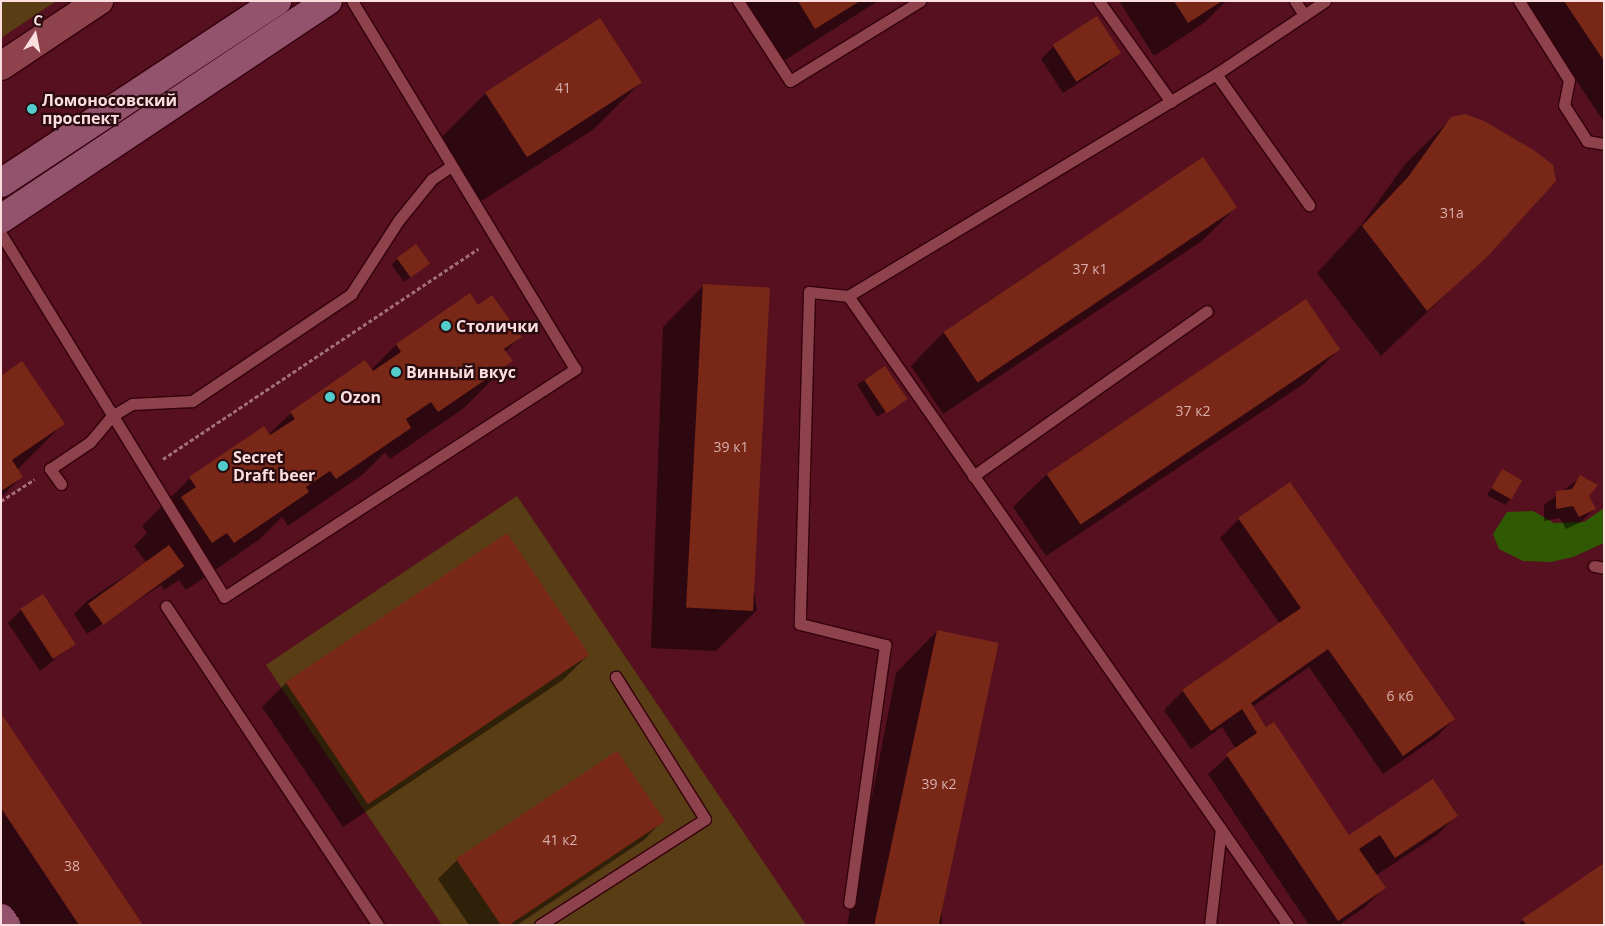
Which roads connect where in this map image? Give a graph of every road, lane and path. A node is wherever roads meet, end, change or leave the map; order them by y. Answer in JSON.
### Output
{"nodes":[{"id":1,"x":99,"y":1,"type":"edge"},
{"id":2,"x":277,"y":1,"type":"edge"},
{"id":3,"x":328,"y":1,"type":"edge"},
{"id":4,"x":352,"y":1,"type":"edge"},
{"id":5,"x":738,"y":1,"type":"edge"},
{"id":6,"x":920,"y":1,"type":"edge"},
{"id":7,"x":1099,"y":1,"type":"edge"},
{"id":8,"x":1295,"y":1,"type":"edge"},
{"id":9,"x":1325,"y":1,"type":"edge"},
{"id":10,"x":1519,"y":1,"type":"edge"},
{"id":11,"x":1304,"y":15,"type":"junction"},
{"id":12,"x":1,"y":66,"type":"edge"},
{"id":13,"x":1216,"y":74,"type":"junction"},
{"id":14,"x":1171,"y":102,"type":"junction"},
{"id":15,"x":1604,"y":144,"type":"edge"},
{"id":16,"x":451,"y":166,"type":"junction"},
{"id":17,"x":1,"y":184,"type":"edge"},
{"id":18,"x":1309,"y":205,"type":"dead end"},
{"id":19,"x":1,"y":219,"type":"edge"},
{"id":20,"x":1,"y":234,"type":"edge"},
{"id":21,"x":479,"y":249,"type":"dead end"},
{"id":22,"x":848,"y":296,"type":"junction"},
{"id":23,"x":1207,"y":311,"type":"dead end"},
{"id":24,"x":112,"y":416,"type":"junction"},
{"id":25,"x":163,"y":459,"type":"dead end"},
{"id":26,"x":50,"y":469,"type":"junction"},
{"id":27,"x":974,"y":476,"type":"junction"},
{"id":28,"x":61,"y":484,"type":"dead end"},
{"id":29,"x":1,"y":500,"type":"edge"},
{"id":30,"x":166,"y":606,"type":"dead end"},
{"id":31,"x":616,"y":677,"type":"dead end"},
{"id":32,"x":1221,"y":829,"type":"junction"},
{"id":33,"x":849,"y":903,"type":"dead end"},
{"id":34,"x":1,"y":918,"type":"edge"},
{"id":35,"x":6,"y":925,"type":"edge"},
{"id":36,"x":378,"y":925,"type":"edge"},
{"id":37,"x":540,"y":925,"type":"edge"},
{"id":38,"x":1210,"y":925,"type":"edge"},
{"id":39,"x":1288,"y":925,"type":"edge"}],
"edges":[{"from":1,"to":12,"type":"street"},
{"from":2,"to":17,"type":"main road"},
{"from":3,"to":19,"type":"main road"},
{"from":4,"to":16,"type":"lane"},
{"from":5,"to":6,"type":"lane"},
{"from":7,"to":14,"type":"lane"},
{"from":8,"to":11,"type":"lane"},
{"from":9,"to":11,"type":"lane"},
{"from":10,"to":15,"type":"lane"},
{"from":11,"to":13,"type":"lane"},
{"from":13,"to":14,"type":"lane"},
{"from":13,"to":18,"type":"lane"},
{"from":14,"to":22,"type":"lane"},
{"from":16,"to":24,"type":"lane"},
{"from":16,"to":24,"type":"lane"},
{"from":20,"to":24,"type":"lane"},
{"from":21,"to":25,"type":"path"},
{"from":22,"to":27,"type":"lane"},
{"from":22,"to":33,"type":"lane"},
{"from":23,"to":27,"type":"lane"},
{"from":24,"to":26,"type":"lane"},
{"from":26,"to":28,"type":"lane"},
{"from":26,"to":29,"type":"path"},
{"from":27,"to":32,"type":"lane"},
{"from":30,"to":36,"type":"lane"},
{"from":31,"to":37,"type":"lane"},
{"from":32,"to":38,"type":"lane"},
{"from":32,"to":39,"type":"lane"},
{"from":34,"to":35,"type":"main road"}]}
